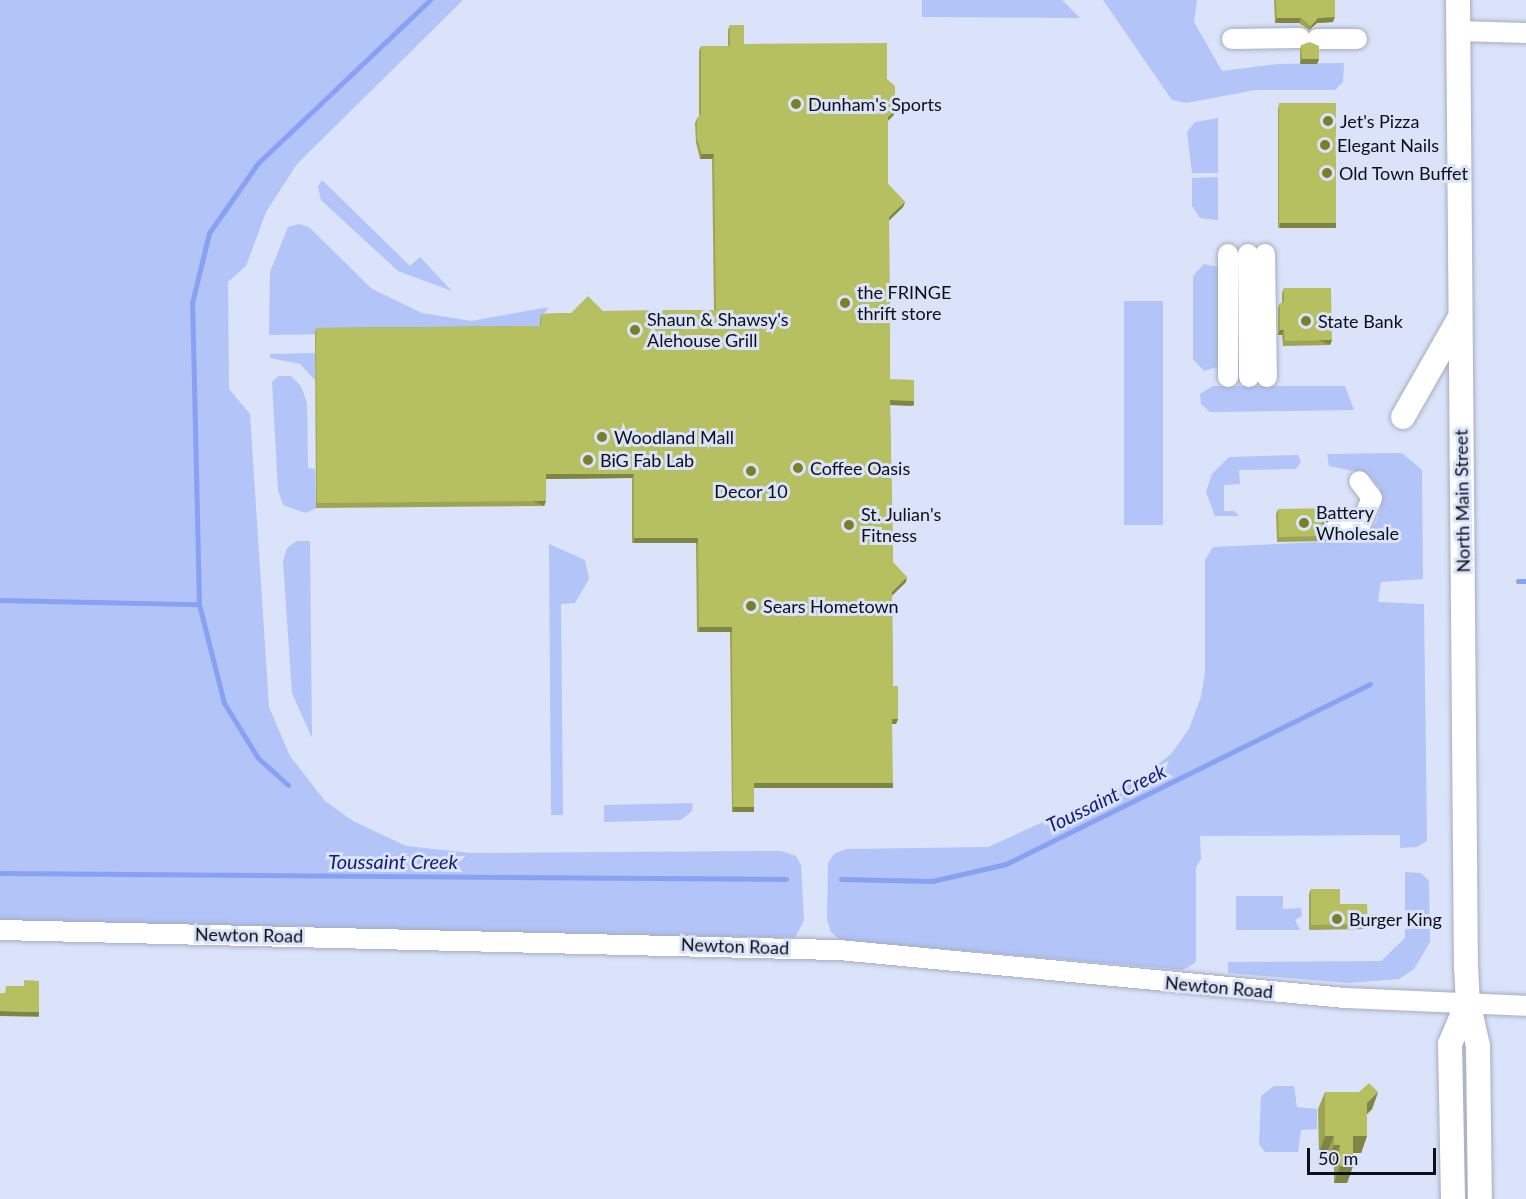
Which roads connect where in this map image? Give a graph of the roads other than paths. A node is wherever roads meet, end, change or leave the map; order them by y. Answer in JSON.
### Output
{"nodes":[{"id":1,"x":1458,"y":0,"type":"edge"},
{"id":2,"x":1458,"y":31,"type":"junction"},
{"id":3,"x":1526,"y":33,"type":"edge"},
{"id":4,"x":1232,"y":39,"type":"dead end"},
{"id":5,"x":1357,"y":39,"type":"dead end"},
{"id":6,"x":1461,"y":316,"type":"junction"},
{"id":7,"x":1248,"y":377,"type":"joint"},
{"id":8,"x":1403,"y":417,"type":"dead end"},
{"id":9,"x":1359,"y":481,"type":"dead end"},
{"id":10,"x":1332,"y":531,"type":"dead end"},
{"id":11,"x":0,"y":930,"type":"edge"},
{"id":12,"x":1468,"y":1001,"type":"junction"},
{"id":13,"x":1526,"y":1006,"type":"edge"},
{"id":14,"x":1453,"y":1199,"type":"edge"},
{"id":15,"x":1480,"y":1199,"type":"edge"}],
"edges":[{"from":1,"to":2,"type":"main road","name":"North Main Street"},
{"from":2,"to":3,"type":"street"},
{"from":2,"to":6,"type":"main road","name":"North Main Street"},
{"from":4,"to":5,"type":"street"},
{"from":6,"to":8,"type":"main road"},
{"from":6,"to":12,"type":"main road","name":"North Main Street"},
{"from":7,"to":7,"type":"street"},
{"from":9,"to":10,"type":"street"},
{"from":11,"to":12,"type":"street","name":"Newton Road"},
{"from":12,"to":13,"type":"street","name":"Newton Road"},
{"from":12,"to":14,"type":"main road"},
{"from":12,"to":15,"type":"main road"}]}
